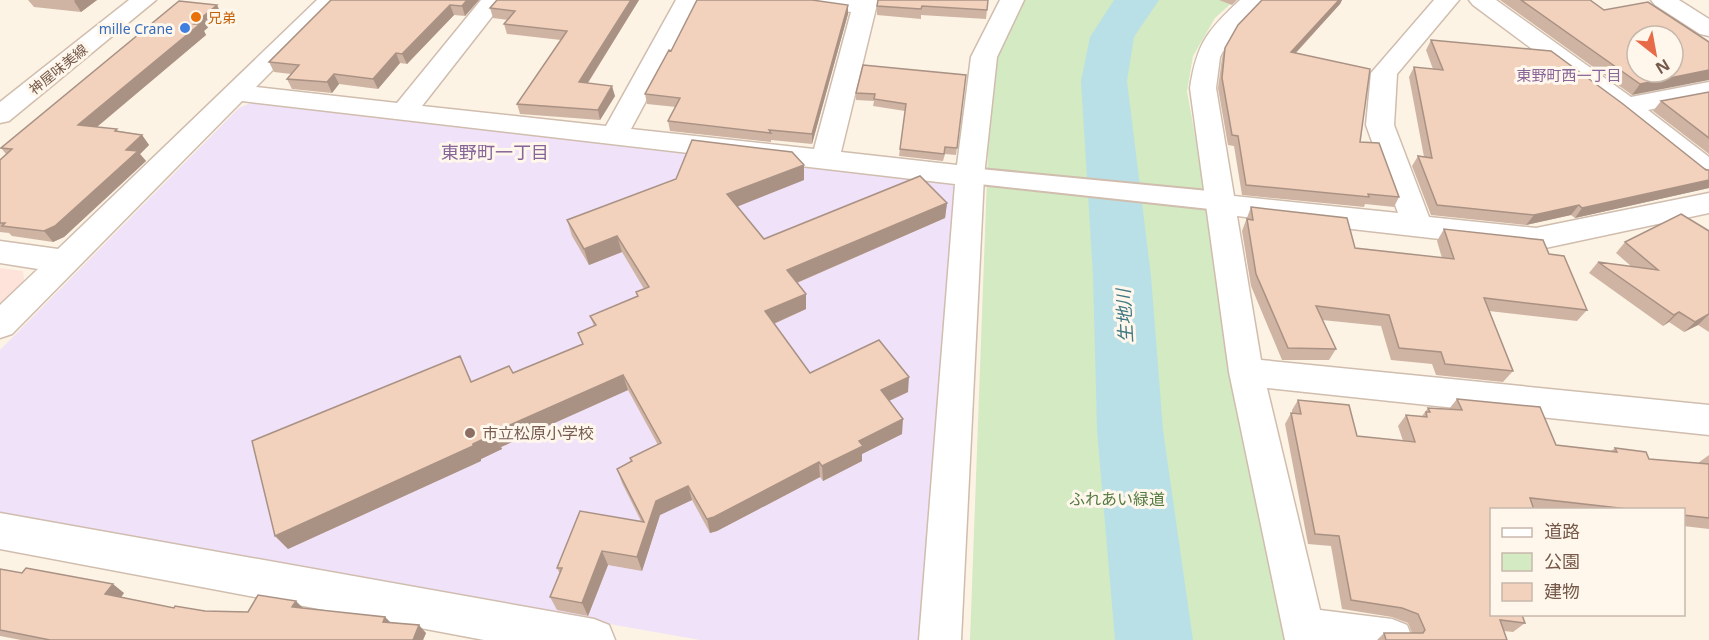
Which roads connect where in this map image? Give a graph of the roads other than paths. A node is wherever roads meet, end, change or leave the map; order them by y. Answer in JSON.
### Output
{"nodes":[{"id":1,"x":144,"y":0,"type":"edge"},
{"id":2,"x":330,"y":0,"type":"edge"},
{"id":3,"x":493,"y":0,"type":"edge"},
{"id":4,"x":688,"y":0,"type":"edge"},
{"id":5,"x":805,"y":0,"type":"edge"},
{"id":6,"x":1011,"y":0,"type":"edge"},
{"id":7,"x":1253,"y":0,"type":"edge"},
{"id":8,"x":1447,"y":0,"type":"edge"},
{"id":9,"x":1481,"y":0,"type":"edge"},
{"id":10,"x":1663,"y":0,"type":"edge"},
{"id":11,"x":865,"y":3,"type":"edge"},
{"id":12,"x":1709,"y":29,"type":"edge"},
{"id":13,"x":1709,"y":90,"type":"edge"},
{"id":14,"x":237,"y":93,"type":"junction"},
{"id":15,"x":1626,"y":106,"type":"junction"},
{"id":16,"x":405,"y":110,"type":"junction"},
{"id":17,"x":0,"y":115,"type":"edge"},
{"id":18,"x":614,"y":136,"type":"junction"},
{"id":19,"x":826,"y":158,"type":"junction"},
{"id":20,"x":1709,"y":171,"type":"edge"},
{"id":21,"x":970,"y":176,"type":"junction"},
{"id":22,"x":1219,"y":202,"type":"junction"},
{"id":23,"x":1709,"y":203,"type":"edge"},
{"id":24,"x":1417,"y":225,"type":"junction"},
{"id":25,"x":0,"y":252,"type":"edge"},
{"id":26,"x":62,"y":261,"type":"junction"},
{"id":27,"x":0,"y":325,"type":"edge"},
{"id":28,"x":1246,"y":372,"type":"junction"},
{"id":29,"x":1709,"y":420,"type":"edge"},
{"id":30,"x":0,"y":531,"type":"edge"},
{"id":31,"x":1305,"y":634,"type":"edge"},
{"id":32,"x":533,"y":635,"type":"edge"},
{"id":33,"x":594,"y":640,"type":"edge"},
{"id":34,"x":940,"y":640,"type":"edge"},
{"id":35,"x":1392,"y":640,"type":"edge"}],
"edges":[{"from":1,"to":17,"type":"street","name":"神屋味美線"},
{"from":2,"to":14,"type":"street"},
{"from":3,"to":16,"type":"street"},
{"from":4,"to":18,"type":"street"},
{"from":5,"to":11,"type":"street"},
{"from":6,"to":21,"type":"street"},
{"from":7,"to":22,"type":"street"},
{"from":8,"to":24,"type":"street"},
{"from":9,"to":15,"type":"street"},
{"from":10,"to":12,"type":"street"},
{"from":11,"to":19,"type":"street"},
{"from":13,"to":15,"type":"street"},
{"from":14,"to":16,"type":"street"},
{"from":14,"to":26,"type":"street"},
{"from":15,"to":20,"type":"street"},
{"from":16,"to":18,"type":"street"},
{"from":18,"to":19,"type":"street"},
{"from":19,"to":21,"type":"street"},
{"from":21,"to":22,"type":"street"},
{"from":21,"to":34,"type":"street"},
{"from":22,"to":24,"type":"street"},
{"from":22,"to":28,"type":"street"},
{"from":23,"to":24,"type":"street"},
{"from":25,"to":26,"type":"street"},
{"from":26,"to":27,"type":"street"},
{"from":28,"to":29,"type":"street"},
{"from":28,"to":31,"type":"street"},
{"from":30,"to":32,"type":"street"},
{"from":31,"to":35,"type":"street"},
{"from":32,"to":33,"type":"street"}]}
